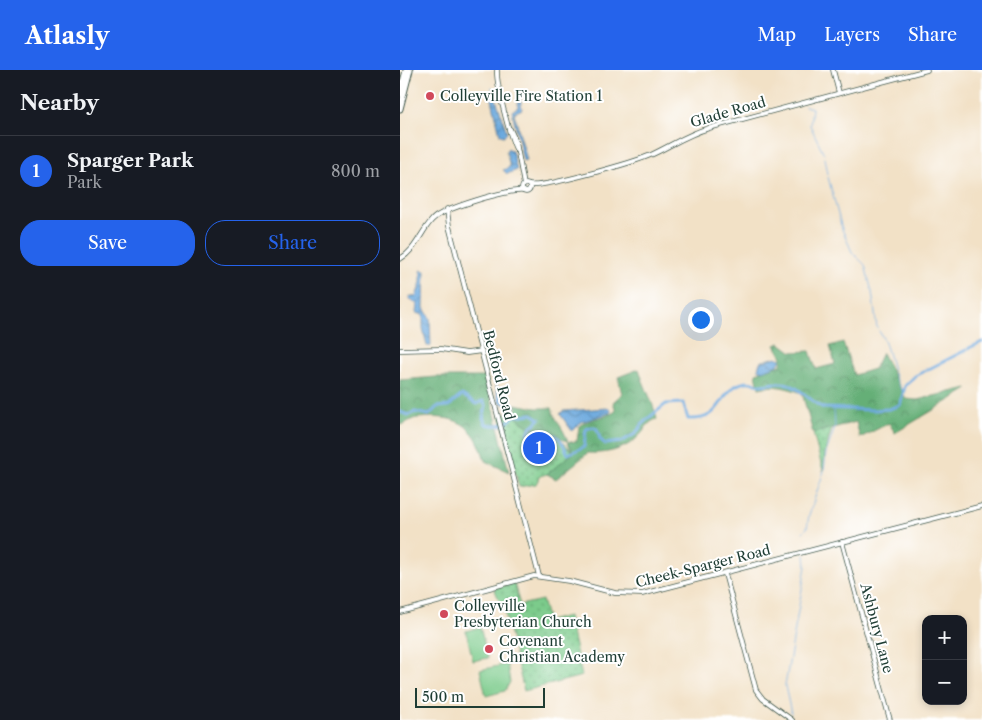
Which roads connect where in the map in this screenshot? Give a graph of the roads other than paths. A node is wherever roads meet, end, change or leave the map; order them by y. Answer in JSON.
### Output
{"nodes":[{"id":1,"x":497,"y":70,"type":"edge"},
{"id":2,"x":833,"y":70,"type":"edge"},
{"id":3,"x":927,"y":70,"type":"edge"},
{"id":4,"x":407,"y":72,"type":"edge"},
{"id":5,"x":839,"y":93,"type":"junction"},
{"id":6,"x":401,"y":95,"type":"edge"},
{"id":7,"x":400,"y":109,"type":"edge"},
{"id":8,"x":539,"y":185,"type":"junction"},
{"id":9,"x":526,"y":186,"type":"junction"},
{"id":10,"x":447,"y":210,"type":"junction"},
{"id":11,"x":400,"y":259,"type":"edge"},
{"id":12,"x":400,"y":350,"type":"edge"},
{"id":13,"x":482,"y":350,"type":"junction"},
{"id":14,"x":982,"y":506,"type":"edge"},
{"id":15,"x":842,"y":542,"type":"junction"},
{"id":16,"x":725,"y":574,"type":"junction"},
{"id":17,"x":539,"y":576,"type":"junction"},
{"id":18,"x":400,"y":612,"type":"edge"},
{"id":19,"x":792,"y":720,"type":"edge"},
{"id":20,"x":890,"y":720,"type":"edge"}],
"edges":[{"from":1,"to":9,"type":"main road"},
{"from":2,"to":5,"type":"main road"},
{"from":3,"to":5,"type":"main road","name":"Glade Road"},
{"from":4,"to":6,"type":"main road"},
{"from":5,"to":8,"type":"main road","name":"Glade Road"},
{"from":6,"to":7,"type":"main road"},
{"from":8,"to":9,"type":"main road","name":"Glade Road"},
{"from":8,"to":9,"type":"main road","name":"Glade Road"},
{"from":9,"to":10,"type":"main road","name":"Glade Road"},
{"from":10,"to":11,"type":"main road","name":"Glade Road"},
{"from":10,"to":13,"type":"main road","name":"Bedford Road"},
{"from":12,"to":13,"type":"main road"},
{"from":13,"to":17,"type":"main road","name":"Bedford Road"},
{"from":14,"to":15,"type":"main road","name":"Cheek-Sparger Road"},
{"from":15,"to":16,"type":"main road","name":"Cheek-Sparger Road"},
{"from":15,"to":20,"type":"main road","name":"Ashbury Lane"},
{"from":16,"to":17,"type":"main road","name":"Cheek-Sparger Road"},
{"from":16,"to":19,"type":"main road"},
{"from":17,"to":18,"type":"main road","name":"Cheek-Sparger Road"}]}
